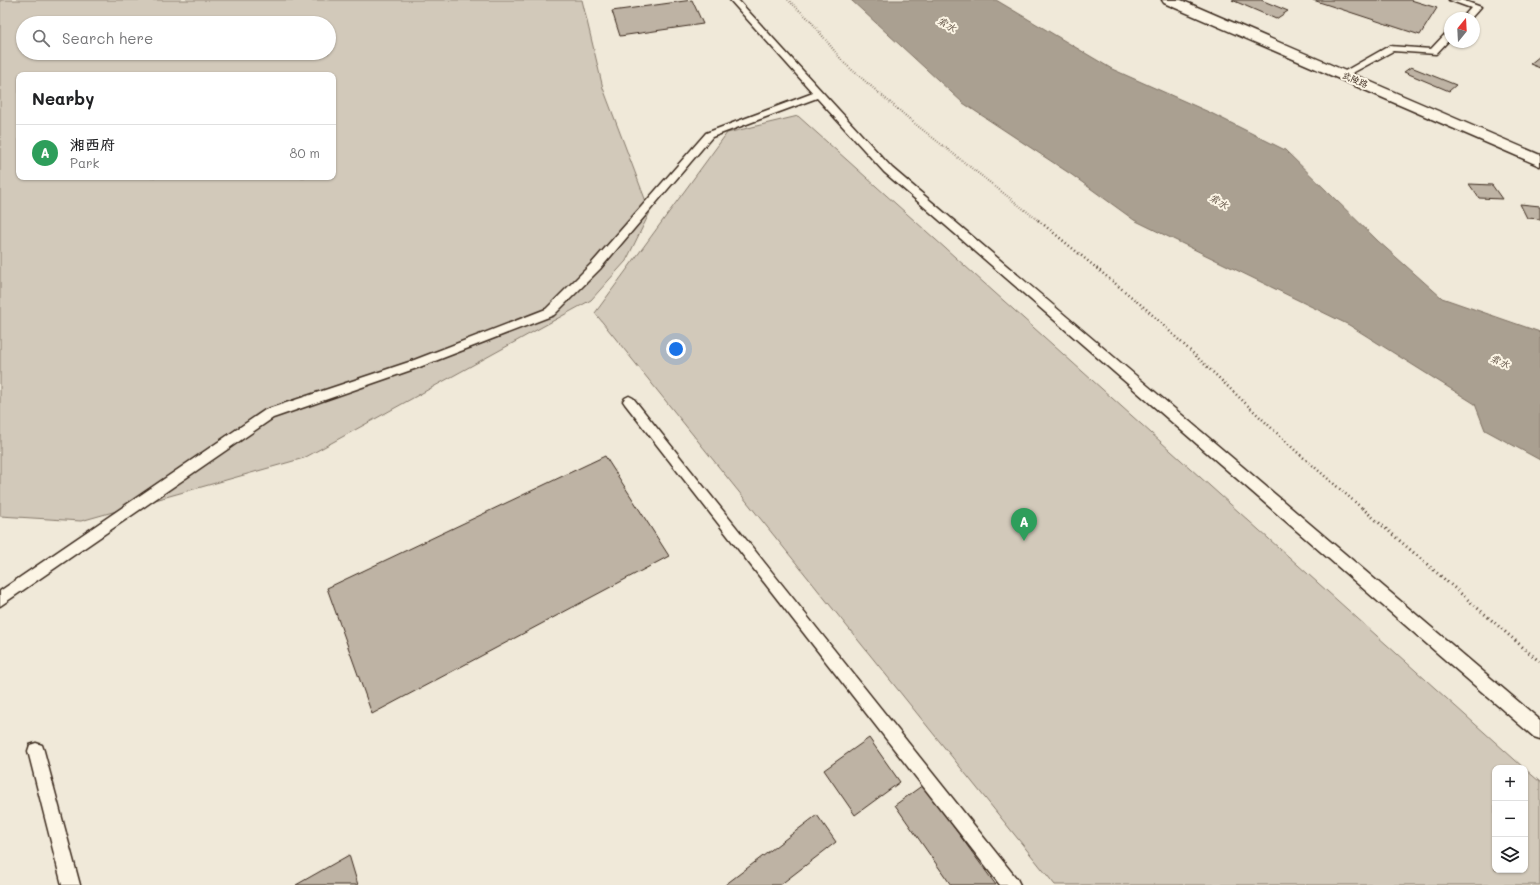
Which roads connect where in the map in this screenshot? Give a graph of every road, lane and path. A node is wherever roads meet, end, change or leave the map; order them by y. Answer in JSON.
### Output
{"nodes":[{"id":1,"x":734,"y":0,"type":"edge"},
{"id":2,"x":788,"y":0,"type":"edge"},
{"id":3,"x":1169,"y":0,"type":"edge"},
{"id":4,"x":1453,"y":0,"type":"edge"},
{"id":5,"x":1472,"y":12,"type":"edge"},
{"id":6,"x":1444,"y":40,"type":"edge"},
{"id":7,"x":1342,"y":75,"type":"junction"},
{"id":8,"x":819,"y":94,"type":"junction"},
{"id":9,"x":1540,"y":161,"type":"edge"},
{"id":10,"x":629,"y":401,"type":"dead end"},
{"id":11,"x":0,"y":599,"type":"edge"},
{"id":12,"x":1540,"y":662,"type":"edge"},
{"id":13,"x":1540,"y":731,"type":"edge"},
{"id":14,"x":36,"y":751,"type":"dead end"},
{"id":15,"x":71,"y":885,"type":"edge"},
{"id":16,"x":1011,"y":885,"type":"edge"}],
"edges":[{"from":1,"to":8,"type":"lane"},
{"from":2,"to":12,"type":"path"},
{"from":3,"to":7,"type":"street","name":"武陵路"},
{"from":4,"to":5,"type":"lane"},
{"from":6,"to":7,"type":"lane"},
{"from":7,"to":9,"type":"street","name":"武陵路"},
{"from":8,"to":11,"type":"lane"},
{"from":8,"to":13,"type":"lane"},
{"from":10,"to":16,"type":"lane"},
{"from":14,"to":15,"type":"lane"}]}
